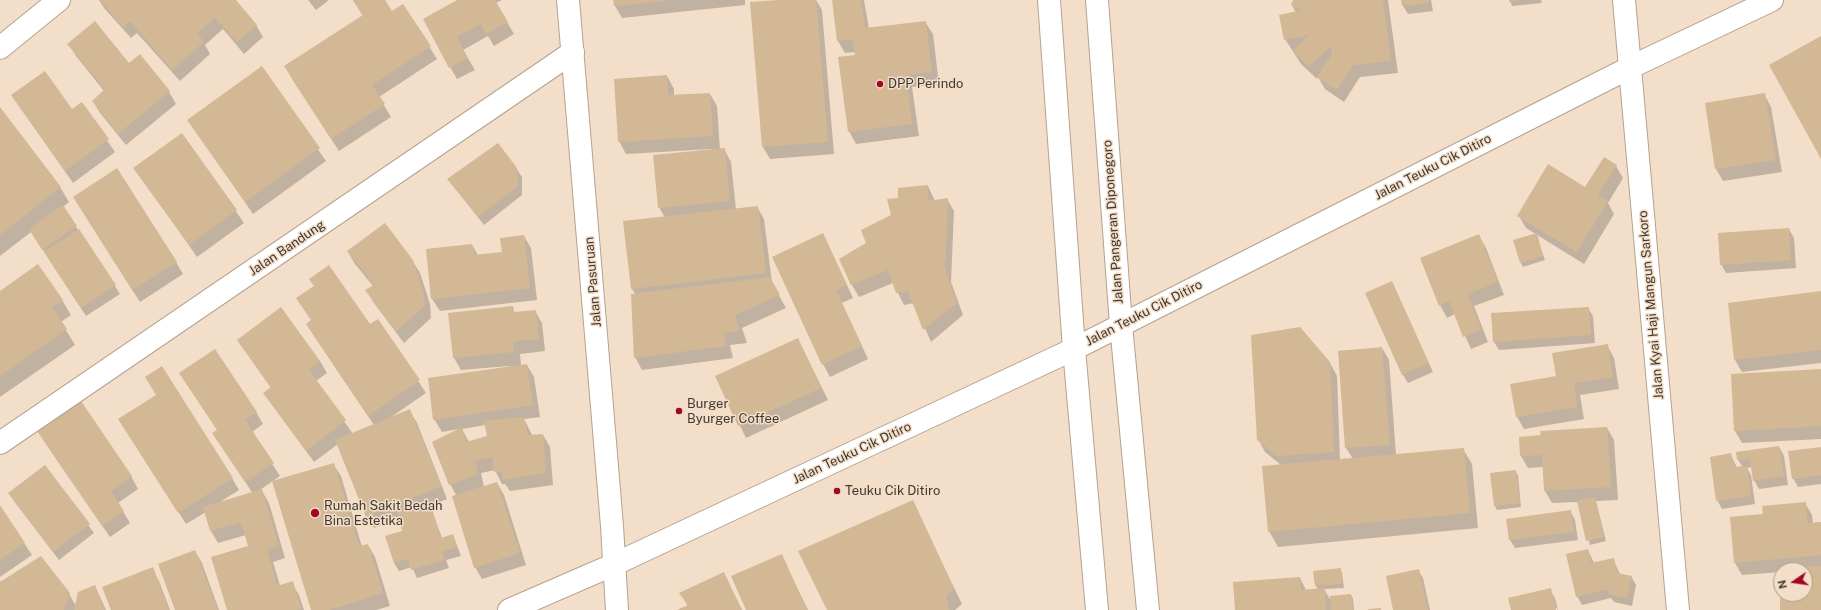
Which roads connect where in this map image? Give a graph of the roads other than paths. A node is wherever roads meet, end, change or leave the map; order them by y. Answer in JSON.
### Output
{"nodes":[{"id":1,"x":59,"y":0,"type":"edge"},
{"id":2,"x":568,"y":0,"type":"edge"},
{"id":3,"x":1049,"y":0,"type":"edge"},
{"id":4,"x":1096,"y":0,"type":"edge"},
{"id":5,"x":1624,"y":0,"type":"edge"},
{"id":6,"x":1772,"y":0,"type":"edge"},
{"id":7,"x":0,"y":48,"type":"edge"},
{"id":8,"x":573,"y":52,"type":"junction"},
{"id":9,"x":1631,"y":67,"type":"junction"},
{"id":10,"x":1121,"y":325,"type":"junction"},
{"id":11,"x":1074,"y":349,"type":"junction"},
{"id":12,"x":0,"y":443,"type":"edge"},
{"id":13,"x":615,"y":564,"type":"junction"},
{"id":14,"x":509,"y":610,"type":"edge"},
{"id":15,"x":617,"y":610,"type":"edge"},
{"id":16,"x":1097,"y":610,"type":"edge"},
{"id":17,"x":1148,"y":610,"type":"edge"},
{"id":18,"x":1678,"y":610,"type":"edge"}],
"edges":[{"from":1,"to":7,"type":"main road"},
{"from":2,"to":8,"type":"main road","name":"Jalan Pasuruan"},
{"from":3,"to":11,"type":"main road"},
{"from":4,"to":10,"type":"main road","name":"Jalan Pangeran Diponegoro"},
{"from":5,"to":9,"type":"main road","name":"Jalan Kyai Haji Mangun Sarkoro"},
{"from":6,"to":9,"type":"main road","name":"Jalan Teuku Cik Ditiro"},
{"from":8,"to":12,"type":"main road","name":"Jalan Bandung"},
{"from":8,"to":13,"type":"main road","name":"Jalan Pasuruan"},
{"from":9,"to":10,"type":"main road","name":"Jalan Teuku Cik Ditiro"},
{"from":9,"to":18,"type":"main road","name":"Jalan Kyai Haji Mangun Sarkoro"},
{"from":10,"to":11,"type":"main road","name":"Jalan Teuku Cik Ditiro"},
{"from":10,"to":17,"type":"main road","name":"Jalan Pangeran Diponegoro"},
{"from":11,"to":13,"type":"main road","name":"Jalan Teuku Cik Ditiro"},
{"from":11,"to":16,"type":"main road"},
{"from":13,"to":14,"type":"main road","name":"Jalan Teuku Cik Ditiro"},
{"from":13,"to":15,"type":"main road","name":"Jalan Pasuruan"}]}
